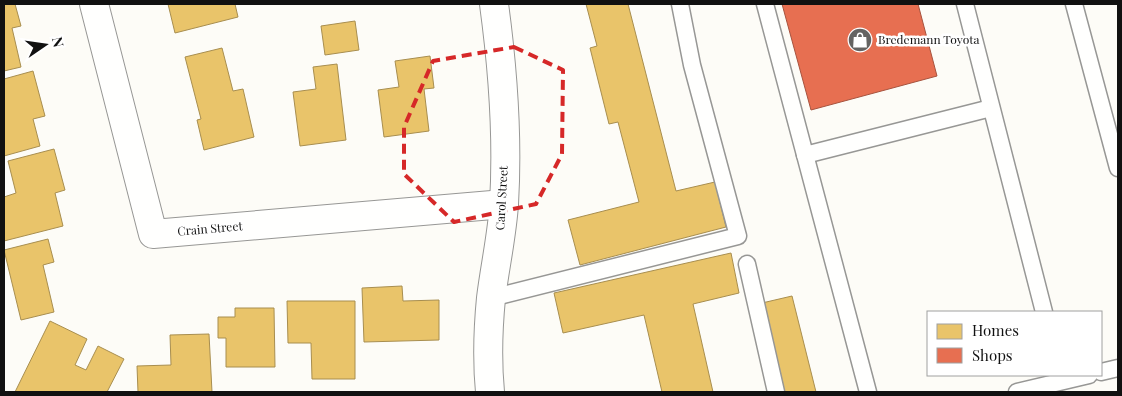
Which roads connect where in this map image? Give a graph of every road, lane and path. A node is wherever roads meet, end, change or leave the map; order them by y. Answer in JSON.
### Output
{"nodes":[{"id":1,"x":94,"y":4,"type":"edge"},
{"id":2,"x":494,"y":4,"type":"edge"},
{"id":3,"x":680,"y":4,"type":"edge"},
{"id":4,"x":765,"y":4,"type":"edge"},
{"id":5,"x":965,"y":4,"type":"edge"},
{"id":6,"x":1074,"y":4,"type":"edge"},
{"id":7,"x":991,"y":108,"type":"junction"},
{"id":8,"x":805,"y":155,"type":"junction"},
{"id":9,"x":1118,"y":168,"type":"edge"},
{"id":10,"x":504,"y":204,"type":"junction"},
{"id":11,"x":747,"y":264,"type":"dead end"},
{"id":12,"x":491,"y":298,"type":"junction"},
{"id":13,"x":1044,"y":311,"type":"edge"},
{"id":14,"x":1118,"y":368,"type":"edge"},
{"id":15,"x":1102,"y":372,"type":"edge"},
{"id":16,"x":1080,"y":376,"type":"edge"},
{"id":17,"x":1061,"y":378,"type":"edge"},
{"id":18,"x":490,"y":392,"type":"edge"},
{"id":19,"x":776,"y":392,"type":"edge"},
{"id":20,"x":868,"y":392,"type":"edge"},
{"id":21,"x":1017,"y":392,"type":"edge"}],
"edges":[{"from":1,"to":10,"type":"street","name":"Crain Street"},
{"from":2,"to":10,"type":"street","name":"Carol Street"},
{"from":3,"to":12,"type":"lane"},
{"from":4,"to":8,"type":"lane"},
{"from":5,"to":7,"type":"lane"},
{"from":6,"to":9,"type":"lane"},
{"from":7,"to":8,"type":"lane"},
{"from":7,"to":13,"type":"lane"},
{"from":8,"to":20,"type":"lane"},
{"from":10,"to":12,"type":"street","name":"Carol Street"},
{"from":11,"to":19,"type":"lane"},
{"from":12,"to":18,"type":"street","name":"Carol Street"},
{"from":14,"to":15,"type":"lane"},
{"from":16,"to":17,"type":"lane"},
{"from":17,"to":21,"type":"lane"}]}
